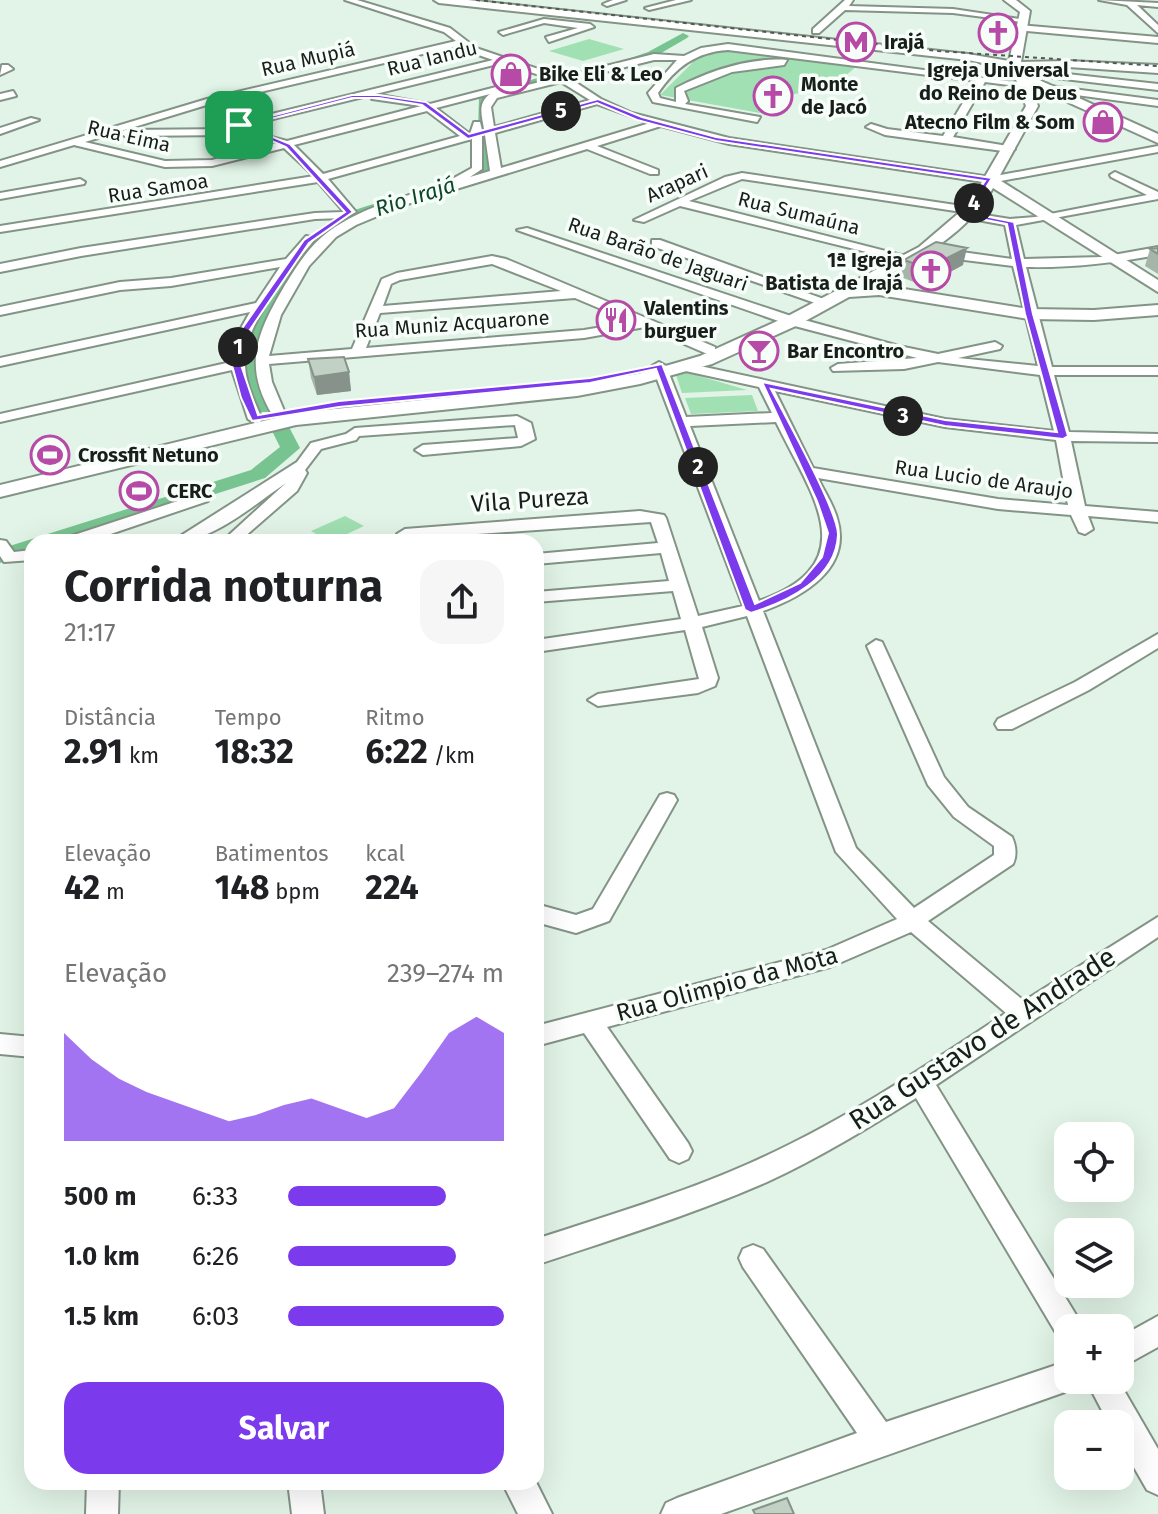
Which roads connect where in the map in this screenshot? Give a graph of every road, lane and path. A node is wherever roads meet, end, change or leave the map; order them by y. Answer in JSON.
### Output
{"nodes":[{"id":1,"x":439,"y":0,"type":"edge"},
{"id":2,"x":849,"y":0,"type":"edge"},
{"id":3,"x":1009,"y":0,"type":"edge"},
{"id":4,"x":1103,"y":0,"type":"edge"},
{"id":5,"x":354,"y":1,"type":"edge"},
{"id":6,"x":1129,"y":2,"type":"junction"},
{"id":7,"x":608,"y":3,"type":"edge"},
{"id":8,"x":1158,"y":5,"type":"edge"},
{"id":9,"x":843,"y":8,"type":"junction"},
{"id":10,"x":690,"y":9,"type":"edge"},
{"id":11,"x":643,"y":14,"type":"junction"},
{"id":12,"x":742,"y":19,"type":"dead end"},
{"id":13,"x":764,"y":23,"type":"junction"},
{"id":14,"x":1021,"y":24,"type":"junction"},
{"id":15,"x":687,"y":27,"type":"junction"},
{"id":16,"x":1158,"y":30,"type":"edge"},
{"id":17,"x":816,"y":31,"type":"junction"},
{"id":18,"x":502,"y":36,"type":"dead end"},
{"id":19,"x":549,"y":39,"type":"dead end"},
{"id":20,"x":1158,"y":40,"type":"edge"},
{"id":21,"x":461,"y":42,"type":"junction"},
{"id":22,"x":489,"y":44,"type":"dead end"},
{"id":23,"x":471,"y":49,"type":"junction"},
{"id":24,"x":993,"y":49,"type":"dead end"},
{"id":25,"x":1012,"y":51,"type":"junction"},
{"id":26,"x":1032,"y":53,"type":"junction"},
{"id":27,"x":682,"y":59,"type":"junction"},
{"id":28,"x":502,"y":60,"type":"junction"},
{"id":29,"x":854,"y":60,"type":"junction"},
{"id":30,"x":985,"y":61,"type":"junction"},
{"id":31,"x":1158,"y":61,"type":"edge"},
{"id":32,"x":1043,"y":65,"type":"junction"},
{"id":33,"x":1158,"y":69,"type":"edge"},
{"id":34,"x":639,"y":72,"type":"dead end"},
{"id":35,"x":550,"y":75,"type":"junction"},
{"id":36,"x":1021,"y":75,"type":"junction"},
{"id":37,"x":982,"y":79,"type":"junction"},
{"id":38,"x":563,"y":80,"type":"junction"},
{"id":39,"x":1158,"y":87,"type":"edge"},
{"id":40,"x":1075,"y":92,"type":"junction"},
{"id":41,"x":1051,"y":93,"type":"junction"},
{"id":42,"x":13,"y":94,"type":"dead end"},
{"id":43,"x":231,"y":96,"type":"junction"},
{"id":44,"x":283,"y":96,"type":"dead end"},
{"id":45,"x":310,"y":96,"type":"dead end"},
{"id":46,"x":352,"y":96,"type":"junction"},
{"id":47,"x":477,"y":96,"type":"junction"},
{"id":48,"x":0,"y":97,"type":"edge"},
{"id":49,"x":1032,"y":100,"type":"junction"},
{"id":50,"x":598,"y":101,"type":"junction"},
{"id":51,"x":1158,"y":103,"type":"edge"},
{"id":52,"x":680,"y":104,"type":"junction"},
{"id":53,"x":431,"y":108,"type":"junction"},
{"id":54,"x":757,"y":119,"type":"dead end"},
{"id":55,"x":34,"y":120,"type":"dead end"},
{"id":56,"x":658,"y":124,"type":"junction"},
{"id":57,"x":871,"y":127,"type":"dead end"},
{"id":58,"x":0,"y":131,"type":"edge"},
{"id":59,"x":105,"y":133,"type":"junction"},
{"id":60,"x":239,"y":133,"type":"junction"},
{"id":61,"x":479,"y":134,"type":"junction"},
{"id":62,"x":1158,"y":139,"type":"edge"},
{"id":63,"x":948,"y":140,"type":"junction"},
{"id":64,"x":73,"y":142,"type":"junction"},
{"id":65,"x":288,"y":145,"type":"junction"},
{"id":66,"x":587,"y":145,"type":"junction"},
{"id":67,"x":1010,"y":149,"type":"junction"},
{"id":68,"x":1158,"y":149,"type":"edge"},
{"id":69,"x":0,"y":164,"type":"edge"},
{"id":70,"x":654,"y":172,"type":"dead end"},
{"id":71,"x":496,"y":173,"type":"junction"},
{"id":72,"x":1115,"y":175,"type":"dead end"},
{"id":73,"x":321,"y":178,"type":"junction"},
{"id":74,"x":990,"y":180,"type":"junction"},
{"id":75,"x":80,"y":182,"type":"dead end"},
{"id":76,"x":0,"y":196,"type":"edge"},
{"id":77,"x":1158,"y":196,"type":"edge"},
{"id":78,"x":678,"y":202,"type":"junction"},
{"id":79,"x":967,"y":212,"type":"junction"},
{"id":80,"x":347,"y":214,"type":"junction"},
{"id":81,"x":1053,"y":219,"type":"junction"},
{"id":82,"x":640,"y":220,"type":"dead end"},
{"id":83,"x":1010,"y":222,"type":"junction"},
{"id":84,"x":0,"y":229,"type":"edge"},
{"id":85,"x":523,"y":230,"type":"dead end"},
{"id":86,"x":656,"y":243,"type":"dead end"},
{"id":87,"x":1158,"y":251,"type":"edge"},
{"id":88,"x":915,"y":257,"type":"junction"},
{"id":89,"x":1116,"y":260,"type":"junction"},
{"id":90,"x":290,"y":262,"type":"junction"},
{"id":91,"x":1018,"y":265,"type":"junction"},
{"id":92,"x":0,"y":268,"type":"edge"},
{"id":93,"x":1158,"y":287,"type":"edge"},
{"id":94,"x":895,"y":292,"type":"junction"},
{"id":95,"x":577,"y":294,"type":"junction"},
{"id":96,"x":827,"y":301,"type":"junction"},
{"id":97,"x":260,"y":306,"type":"junction"},
{"id":98,"x":375,"y":310,"type":"junction"},
{"id":99,"x":1158,"y":310,"type":"edge"},
{"id":100,"x":0,"y":311,"type":"edge"},
{"id":101,"x":1029,"y":314,"type":"junction"},
{"id":102,"x":792,"y":321,"type":"junction"},
{"id":103,"x":646,"y":323,"type":"junction"},
{"id":104,"x":756,"y":337,"type":"junction"},
{"id":105,"x":995,"y":346,"type":"dead end"},
{"id":106,"x":710,"y":350,"type":"junction"},
{"id":107,"x":358,"y":351,"type":"junction"},
{"id":108,"x":935,"y":358,"type":"junction"},
{"id":109,"x":260,"y":361,"type":"junction"},
{"id":110,"x":0,"y":362,"type":"edge"},
{"id":111,"x":237,"y":365,"type":"junction"},
{"id":112,"x":686,"y":367,"type":"junction"},
{"id":113,"x":838,"y":368,"type":"dead end"},
{"id":114,"x":661,"y":370,"type":"junction"},
{"id":115,"x":1045,"y":371,"type":"junction"},
{"id":116,"x":1158,"y":371,"type":"edge"},
{"id":117,"x":765,"y":384,"type":"junction"},
{"id":118,"x":417,"y":406,"type":"junction"},
{"id":119,"x":350,"y":411,"type":"junction"},
{"id":120,"x":278,"y":413,"type":"junction"},
{"id":121,"x":781,"y":417,"type":"junction"},
{"id":122,"x":0,"y":418,"type":"edge"},
{"id":123,"x":255,"y":419,"type":"junction"},
{"id":124,"x":681,"y":422,"type":"junction"},
{"id":125,"x":420,"y":426,"type":"junction"},
{"id":126,"x":355,"y":432,"type":"junction"},
{"id":127,"x":1063,"y":436,"type":"junction"},
{"id":128,"x":1158,"y":438,"type":"edge"},
{"id":129,"x":423,"y":450,"type":"junction"},
{"id":130,"x":302,"y":465,"type":"junction"},
{"id":131,"x":426,"y":467,"type":"dead end"},
{"id":132,"x":806,"y":471,"type":"junction"},
{"id":133,"x":0,"y":483,"type":"edge"},
{"id":134,"x":0,"y":491,"type":"edge"},
{"id":135,"x":202,"y":498,"type":"dead end"},
{"id":136,"x":1077,"y":512,"type":"junction"},
{"id":137,"x":1158,"y":517,"type":"edge"},
{"id":138,"x":1085,"y":529,"type":"dead end"},
{"id":139,"x":115,"y":534,"type":"edge"},
{"id":140,"x":194,"y":534,"type":"edge"},
{"id":141,"x":238,"y":534,"type":"edge"},
{"id":142,"x":405,"y":534,"type":"dead end"},
{"id":143,"x":668,"y":547,"type":"junction"},
{"id":144,"x":3,"y":551,"type":"edge"},
{"id":145,"x":24,"y":557,"type":"edge"},
{"id":146,"x":544,"y":558,"type":"edge"},
{"id":147,"x":681,"y":585,"type":"junction"},
{"id":148,"x":544,"y":596,"type":"edge"},
{"id":149,"x":751,"y":610,"type":"junction"},
{"id":150,"x":692,"y":621,"type":"junction"},
{"id":151,"x":1158,"y":640,"type":"edge"},
{"id":152,"x":544,"y":645,"type":"edge"},
{"id":153,"x":876,"y":646,"type":"dead end"},
{"id":154,"x":598,"y":700,"type":"dead end"},
{"id":155,"x":1005,"y":724,"type":"dead end"},
{"id":156,"x":667,"y":800,"type":"dead end"},
{"id":157,"x":544,"y":915,"type":"edge"},
{"id":158,"x":913,"y":921,"type":"junction"},
{"id":159,"x":1158,"y":926,"type":"edge"},
{"id":160,"x":1023,"y":1014,"type":"junction"},
{"id":161,"x":589,"y":1021,"type":"junction"},
{"id":162,"x":544,"y":1034,"type":"edge"},
{"id":163,"x":0,"y":1044,"type":"edge"},
{"id":164,"x":24,"y":1046,"type":"edge"},
{"id":165,"x":921,"y":1083,"type":"junction"},
{"id":166,"x":679,"y":1151,"type":"dead end"},
{"id":167,"x":544,"y":1249,"type":"edge"},
{"id":168,"x":753,"y":1258,"type":"dead end"},
{"id":169,"x":1061,"y":1314,"type":"edge"},
{"id":170,"x":1158,"y":1331,"type":"edge"},
{"id":171,"x":1134,"y":1345,"type":"edge"},
{"id":172,"x":1054,"y":1381,"type":"edge"},
{"id":173,"x":1109,"y":1394,"type":"edge"},
{"id":174,"x":880,"y":1440,"type":"junction"},
{"id":175,"x":1158,"y":1479,"type":"edge"},
{"id":176,"x":103,"y":1490,"type":"edge"},
{"id":177,"x":305,"y":1490,"type":"edge"},
{"id":178,"x":522,"y":1490,"type":"edge"},
{"id":179,"x":102,"y":1514,"type":"edge"},
{"id":180,"x":308,"y":1514,"type":"edge"},
{"id":181,"x":536,"y":1514,"type":"edge"},
{"id":182,"x":677,"y":1514,"type":"edge"}],
"edges":[{"from":1,"to":11,"type":"main road"},
{"from":2,"to":9,"type":"street"},
{"from":3,"to":14,"type":"main road"},
{"from":4,"to":6,"type":"street"},
{"from":5,"to":21,"type":"street"},
{"from":6,"to":8,"type":"street"},
{"from":6,"to":16,"type":"street"},
{"from":7,"to":11,"type":"main road"},
{"from":7,"to":11,"type":"main road"},
{"from":9,"to":14,"type":"street"},
{"from":9,"to":17,"type":"street"},
{"from":10,"to":11,"type":"main road"},
{"from":10,"to":13,"type":"main road"},
{"from":10,"to":15,"type":"main road"},
{"from":11,"to":15,"type":"main road"},
{"from":12,"to":13,"type":"main road"},
{"from":13,"to":17,"type":"main road"},
{"from":14,"to":20,"type":"street"},
{"from":14,"to":25,"type":"main road"},
{"from":15,"to":30,"type":"main road"},
{"from":17,"to":24,"type":"main road"},
{"from":18,"to":19,"type":"street"},
{"from":21,"to":23,"type":"street"},
{"from":21,"to":43,"type":"street","name":"Rua Mupiá"},
{"from":22,"to":23,"type":"street"},
{"from":23,"to":28,"type":"street"},
{"from":25,"to":26,"type":"main road"},
{"from":25,"to":30,"type":"main road"},
{"from":25,"to":36,"type":"main road"},
{"from":26,"to":31,"type":"main road"},
{"from":26,"to":32,"type":"main road"},
{"from":27,"to":29,"type":"street"},
{"from":27,"to":34,"type":"street"},
{"from":27,"to":38,"type":"street"},
{"from":27,"to":52,"type":"street"},
{"from":28,"to":35,"type":"street"},
{"from":28,"to":46,"type":"street","name":"Rua Iandu"},
{"from":29,"to":37,"type":"street"},
{"from":29,"to":52,"type":"street"},
{"from":30,"to":36,"type":"main road"},
{"from":32,"to":33,"type":"main road"},
{"from":32,"to":36,"type":"main road"},
{"from":32,"to":39,"type":"street"},
{"from":35,"to":38,"type":"street"},
{"from":35,"to":47,"type":"street","name":"Rua Eima"},
{"from":36,"to":37,"type":"street"},
{"from":36,"to":41,"type":"main road"},
{"from":36,"to":49,"type":"main road"},
{"from":37,"to":63,"type":"street"},
{"from":38,"to":50,"type":"street"},
{"from":38,"to":61,"type":"street"},
{"from":40,"to":41,"type":"street"},
{"from":40,"to":41,"type":"street"},
{"from":40,"to":51,"type":"street"},
{"from":41,"to":49,"type":"main road"},
{"from":41,"to":62,"type":"main road"},
{"from":42,"to":48,"type":"street"},
{"from":43,"to":44,"type":"street"},
{"from":43,"to":59,"type":"street","name":"Rua Mupiá"},
{"from":45,"to":46,"type":"street"},
{"from":46,"to":53,"type":"street"},
{"from":46,"to":60,"type":"street","name":"Rua Iandu"},
{"from":47,"to":53,"type":"street","name":"Rua Eima"},
{"from":47,"to":61,"type":"street"},
{"from":49,"to":67,"type":"main road"},
{"from":50,"to":56,"type":"street"},
{"from":50,"to":61,"type":"street","name":"Rua Samoa"},
{"from":52,"to":54,"type":"street"},
{"from":53,"to":61,"type":"street"},
{"from":53,"to":65,"type":"street","name":"Rua Eima"},
{"from":55,"to":58,"type":"street"},
{"from":56,"to":66,"type":"street"},
{"from":56,"to":74,"type":"street"},
{"from":57,"to":63,"type":"street"},
{"from":59,"to":60,"type":"street"},
{"from":59,"to":64,"type":"street","name":"Rua Mupiá"},
{"from":60,"to":65,"type":"street"},
{"from":61,"to":71,"type":"street"},
{"from":61,"to":73,"type":"street","name":"Rua Samoa"},
{"from":61,"to":80,"type":"street"},
{"from":63,"to":67,"type":"street"},
{"from":64,"to":65,"type":"street","name":"Rua Eima"},
{"from":64,"to":69,"type":"street","name":"Rua Mupiá"},
{"from":65,"to":73,"type":"street"},
{"from":66,"to":70,"type":"street"},
{"from":66,"to":71,"type":"street"},
{"from":67,"to":74,"type":"main road"},
{"from":68,"to":74,"type":"street"},
{"from":71,"to":109,"type":"street"},
{"from":72,"to":77,"type":"street"},
{"from":73,"to":80,"type":"street"},
{"from":73,"to":84,"type":"street","name":"Rua Samoa"},
{"from":74,"to":79,"type":"main road"},
{"from":74,"to":81,"type":"main road"},
{"from":75,"to":76,"type":"street"},
{"from":77,"to":81,"type":"street"},
{"from":78,"to":79,"type":"street","name":"Arapari"},
{"from":78,"to":82,"type":"street","name":"Arapari"},
{"from":78,"to":88,"type":"street","name":"Rua Sumaúna"},
{"from":79,"to":83,"type":"street"},
{"from":79,"to":88,"type":"main road"},
{"from":80,"to":90,"type":"street"},
{"from":80,"to":92,"type":"street"},
{"from":81,"to":83,"type":"street"},
{"from":81,"to":89,"type":"main road"},
{"from":83,"to":91,"type":"street"},
{"from":85,"to":102,"type":"street","name":"Rua Barão de Jaguari"},
{"from":86,"to":96,"type":"street"},
{"from":87,"to":89,"type":"street","name":"Rua Sumaúna"},
{"from":88,"to":91,"type":"street","name":"Rua Sumaúna"},
{"from":88,"to":94,"type":"main road"},
{"from":88,"to":96,"type":"main road"},
{"from":89,"to":91,"type":"street","name":"Rua Sumaúna"},
{"from":89,"to":93,"type":"main road"},
{"from":90,"to":97,"type":"street"},
{"from":90,"to":100,"type":"street"},
{"from":91,"to":101,"type":"street"},
{"from":94,"to":96,"type":"main road"},
{"from":94,"to":101,"type":"main road"},
{"from":95,"to":98,"type":"street"},
{"from":95,"to":98,"type":"street"},
{"from":95,"to":103,"type":"street"},
{"from":96,"to":102,"type":"main road"},
{"from":97,"to":110,"type":"street"},
{"from":97,"to":111,"type":"street"},
{"from":98,"to":107,"type":"street"},
{"from":99,"to":101,"type":"main road"},
{"from":101,"to":115,"type":"street"},
{"from":102,"to":104,"type":"main road"},
{"from":102,"to":108,"type":"street","name":"Rua Barão de Jaguari"},
{"from":103,"to":106,"type":"street"},
{"from":103,"to":107,"type":"street","name":"Rua Muniz Acquarone"},
{"from":104,"to":106,"type":"main road"},
{"from":104,"to":112,"type":"main road"},
{"from":105,"to":108,"type":"street"},
{"from":106,"to":114,"type":"main road"},
{"from":107,"to":109,"type":"street","name":"Rua Muniz Acquarone"},
{"from":108,"to":113,"type":"street"},
{"from":108,"to":115,"type":"street","name":"Rua Barão de Jaguari"},
{"from":109,"to":120,"type":"street"},
{"from":111,"to":122,"type":"street"},
{"from":111,"to":123,"type":"street"},
{"from":112,"to":114,"type":"main road"},
{"from":112,"to":117,"type":"street"},
{"from":114,"to":118,"type":"main road"},
{"from":114,"to":120,"type":"main road"},
{"from":114,"to":124,"type":"street"},
{"from":115,"to":116,"type":"street","name":"Rua Barão de Jaguari"},
{"from":115,"to":127,"type":"street"},
{"from":117,"to":121,"type":"street"},
{"from":117,"to":127,"type":"street"},
{"from":118,"to":119,"type":"main road"},
{"from":118,"to":125,"type":"street"},
{"from":119,"to":126,"type":"street"},
{"from":119,"to":134,"type":"main road"},
{"from":120,"to":123,"type":"main road"},
{"from":121,"to":124,"type":"street"},
{"from":121,"to":132,"type":"street"},
{"from":123,"to":133,"type":"main road"},
{"from":124,"to":149,"type":"street"},
{"from":125,"to":126,"type":"street"},
{"from":125,"to":129,"type":"street"},
{"from":125,"to":129,"type":"street"},
{"from":126,"to":130,"type":"street"},
{"from":127,"to":128,"type":"street"},
{"from":127,"to":136,"type":"street"},
{"from":129,"to":131,"type":"street"},
{"from":130,"to":140,"type":"street"},
{"from":130,"to":141,"type":"street"},
{"from":132,"to":136,"type":"street","name":"Rua Lucio de Araujo"},
{"from":132,"to":149,"type":"street"},
{"from":135,"to":139,"type":"street"},
{"from":136,"to":137,"type":"street","name":"Rua Lucio de Araujo"},
{"from":136,"to":138,"type":"street"},
{"from":142,"to":143,"type":"street","name":"Vila Pureza"},
{"from":143,"to":146,"type":"street"},
{"from":143,"to":147,"type":"street"},
{"from":144,"to":145,"type":"street"},
{"from":147,"to":148,"type":"street"},
{"from":147,"to":150,"type":"street"},
{"from":149,"to":150,"type":"street"},
{"from":149,"to":158,"type":"street"},
{"from":150,"to":152,"type":"street"},
{"from":150,"to":154,"type":"street"},
{"from":151,"to":155,"type":"street"},
{"from":153,"to":158,"type":"street","name":"Rua Olimpio da Mota"},
{"from":156,"to":157,"type":"street"},
{"from":158,"to":160,"type":"street"},
{"from":158,"to":161,"type":"street","name":"Rua Olimpio da Mota"},
{"from":159,"to":160,"type":"street","name":"Rua Gustavo de Andrade"},
{"from":160,"to":165,"type":"street","name":"Rua Gustavo de Andrade"},
{"from":161,"to":162,"type":"street","name":"Rua Olimpio da Mota"},
{"from":161,"to":166,"type":"street"},
{"from":163,"to":164,"type":"street"},
{"from":165,"to":167,"type":"street","name":"Rua Gustavo de Andrade"},
{"from":165,"to":169,"type":"street"},
{"from":168,"to":174,"type":"street"},
{"from":170,"to":171,"type":"street"},
{"from":172,"to":174,"type":"street"},
{"from":173,"to":175,"type":"street"},
{"from":174,"to":182,"type":"street"},
{"from":176,"to":179,"type":"street"},
{"from":177,"to":180,"type":"street"},
{"from":178,"to":181,"type":"street"}]}
